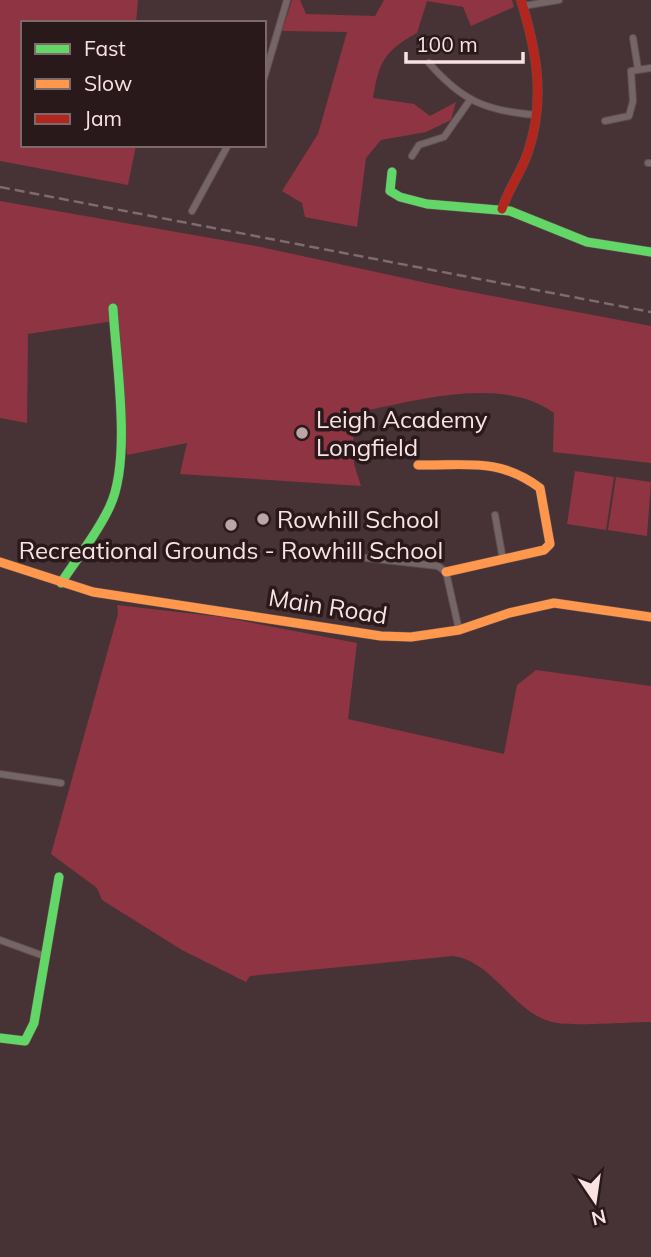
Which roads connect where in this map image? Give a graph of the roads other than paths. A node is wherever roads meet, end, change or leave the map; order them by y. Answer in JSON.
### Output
{"nodes":[{"id":1,"x":286,"y":0,"type":"edge"},
{"id":2,"x":559,"y":0,"type":"edge"},
{"id":3,"x":522,"y":3,"type":"edge"},
{"id":4,"x":633,"y":38,"type":"dead end"},
{"id":5,"x":429,"y":63,"type":"dead end"},
{"id":6,"x":651,"y":68,"type":"edge"},
{"id":7,"x":638,"y":69,"type":"junction"},
{"id":8,"x":266,"y":71,"type":"edge"},
{"id":9,"x":470,"y":100,"type":"junction"},
{"id":10,"x":536,"y":116,"type":"junction"},
{"id":11,"x":605,"y":121,"type":"dead end"},
{"id":12,"x":227,"y":147,"type":"edge"},
{"id":13,"x":412,"y":156,"type":"dead end"},
{"id":14,"x":392,"y":172,"type":"dead end"},
{"id":15,"x":502,"y":209,"type":"junction"},
{"id":16,"x":192,"y":211,"type":"dead end"},
{"id":17,"x":651,"y":252,"type":"edge"},
{"id":18,"x":113,"y":308,"type":"dead end"},
{"id":19,"x":418,"y":465,"type":"dead end"},
{"id":20,"x":495,"y":515,"type":"dead end"},
{"id":21,"x":358,"y":556,"type":"dead end"},
{"id":22,"x":503,"y":560,"type":"junction"},
{"id":23,"x":0,"y":562,"type":"edge"},
{"id":24,"x":446,"y":572,"type":"junction"},
{"id":25,"x":61,"y":583,"type":"junction"},
{"id":26,"x":651,"y":617,"type":"edge"},
{"id":27,"x":459,"y":630,"type":"junction"},
{"id":28,"x":0,"y":774,"type":"edge"},
{"id":29,"x":61,"y":783,"type":"dead end"},
{"id":30,"x":59,"y":877,"type":"dead end"},
{"id":31,"x":0,"y":940,"type":"edge"},
{"id":32,"x":44,"y":956,"type":"junction"},
{"id":33,"x":0,"y":1038,"type":"edge"}],
"edges":[{"from":1,"to":8,"type":"street"},
{"from":2,"to":3,"type":"street"},
{"from":3,"to":10,"type":"street"},
{"from":4,"to":7,"type":"street"},
{"from":5,"to":9,"type":"street"},
{"from":6,"to":7,"type":"street"},
{"from":7,"to":11,"type":"street"},
{"from":9,"to":10,"type":"street"},
{"from":9,"to":13,"type":"street"},
{"from":10,"to":15,"type":"street"},
{"from":12,"to":16,"type":"street"},
{"from":14,"to":15,"type":"street"},
{"from":15,"to":17,"type":"street"},
{"from":18,"to":25,"type":"street"},
{"from":19,"to":22,"type":"street"},
{"from":20,"to":22,"type":"street"},
{"from":21,"to":24,"type":"street"},
{"from":22,"to":24,"type":"street"},
{"from":23,"to":25,"type":"street","name":"Main Road"},
{"from":24,"to":27,"type":"street"},
{"from":25,"to":27,"type":"street","name":"Main Road"},
{"from":26,"to":27,"type":"street","name":"Main Road"},
{"from":28,"to":29,"type":"street"},
{"from":30,"to":32,"type":"street"},
{"from":31,"to":32,"type":"street"},
{"from":32,"to":33,"type":"street"}]}
